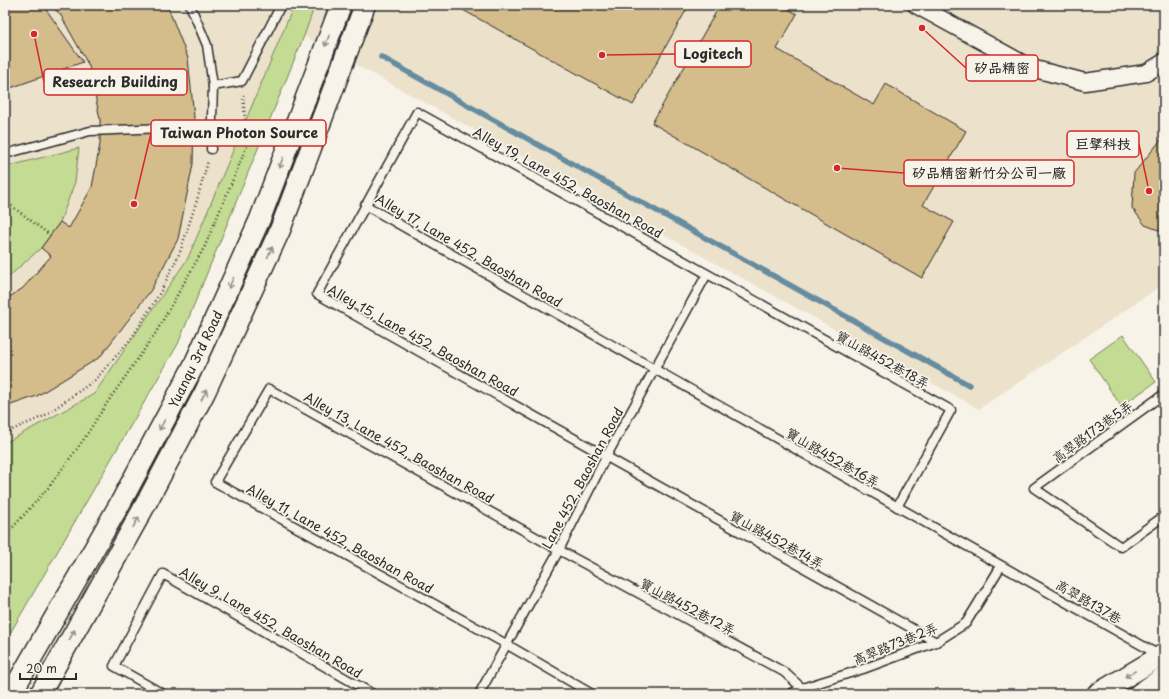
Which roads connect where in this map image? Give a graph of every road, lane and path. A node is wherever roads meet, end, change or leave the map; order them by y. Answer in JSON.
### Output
{"nodes":[{"id":1,"x":190,"y":5,"type":"edge"},
{"id":2,"x":282,"y":5,"type":"edge"},
{"id":3,"x":341,"y":5,"type":"edge"},
{"id":4,"x":364,"y":5,"type":"edge"},
{"id":5,"x":916,"y":5,"type":"edge"},
{"id":6,"x":1164,"y":62,"type":"edge"},
{"id":7,"x":242,"y":80,"type":"junction"},
{"id":8,"x":214,"y":86,"type":"junction"},
{"id":9,"x":417,"y":112,"type":"joint"},
{"id":10,"x":212,"y":126,"type":"junction"},
{"id":11,"x":211,"y":149,"type":"joint"},
{"id":12,"x":5,"y":154,"type":"edge"},
{"id":13,"x":5,"y":201,"type":"edge"},
{"id":14,"x":365,"y":205,"type":"junction"},
{"id":15,"x":50,"y":235,"type":"dead end"},
{"id":16,"x":707,"y":274,"type":"junction"},
{"id":17,"x":654,"y":368,"type":"junction"},
{"id":18,"x":1164,"y":394,"type":"edge"},
{"id":19,"x":245,"y":430,"type":"joint"},
{"id":20,"x":5,"y":433,"type":"edge"},
{"id":21,"x":606,"y":456,"type":"junction"},
{"id":22,"x":897,"y":506,"type":"junction"},
{"id":23,"x":1164,"y":516,"type":"edge"},
{"id":24,"x":5,"y":536,"type":"edge"},
{"id":25,"x":558,"y":550,"type":"junction"},
{"id":26,"x":1001,"y":566,"type":"junction"},
{"id":27,"x":936,"y":642,"type":"junction"},
{"id":28,"x":506,"y":644,"type":"junction"},
{"id":29,"x":1163,"y":656,"type":"edge"},
{"id":30,"x":1164,"y":677,"type":"edge"},
{"id":31,"x":802,"y":688,"type":"junction"},
{"id":32,"x":10,"y":694,"type":"edge"},
{"id":33,"x":40,"y":694,"type":"edge"},
{"id":34,"x":163,"y":694,"type":"edge"},
{"id":35,"x":373,"y":694,"type":"edge"},
{"id":36,"x":479,"y":694,"type":"edge"},
{"id":37,"x":592,"y":694,"type":"edge"},
{"id":38,"x":790,"y":694,"type":"edge"},
{"id":39,"x":1097,"y":694,"type":"edge"},
{"id":40,"x":1139,"y":694,"type":"edge"}],
"edges":[{"from":1,"to":8,"type":"lane"},
{"from":2,"to":7,"type":"lane"},
{"from":3,"to":32,"type":"street","name":"Yuanqu 3rd Road","one_way":true},
{"from":33,"to":4,"type":"street","name":"Yuanqu 3rd Road","one_way":true},
{"from":5,"to":6,"type":"street"},
{"from":7,"to":8,"type":"lane"},
{"from":7,"to":24,"type":"path"},
{"from":8,"to":10,"type":"lane"},
{"from":9,"to":14,"type":"lane","name":"Alley 17, Lane 452, Baoshan Road"},
{"from":9,"to":16,"type":"lane","name":"Alley 19, Lane 452, Baoshan Road"},
{"from":10,"to":11,"type":"lane"},
{"from":10,"to":12,"type":"lane"},
{"from":11,"to":20,"type":"path"},
{"from":13,"to":15,"type":"path"},
{"from":14,"to":17,"type":"lane","name":"Alley 17, Lane 452, Baoshan Road"},
{"from":14,"to":21,"type":"lane","name":"Alley 15, Lane 452, Baoshan Road"},
{"from":16,"to":17,"type":"lane","name":"Lane 452, Baoshan Road"},
{"from":16,"to":22,"type":"lane","name":"寶山路452巷18弄"},
{"from":17,"to":21,"type":"lane","name":"Lane 452, Baoshan Road"},
{"from":17,"to":22,"type":"lane","name":"寶山路452巷16弄"},
{"from":18,"to":23,"type":"lane","name":"高翠路173巷5弄"},
{"from":19,"to":25,"type":"lane","name":"Alley 13, Lane 452, Baoshan Road"},
{"from":19,"to":28,"type":"lane","name":"Alley 11, Lane 452, Baoshan Road"},
{"from":21,"to":25,"type":"lane","name":"Lane 452, Baoshan Road"},
{"from":21,"to":27,"type":"lane","name":"寶山路452巷14弄"},
{"from":22,"to":26,"type":"lane","name":"寶山路452巷16弄"},
{"from":25,"to":28,"type":"lane","name":"Lane 452, Baoshan Road"},
{"from":25,"to":31,"type":"lane","name":"寶山路452巷12弄"},
{"from":26,"to":27,"type":"lane","name":"高翠路73巷2弄"},
{"from":26,"to":29,"type":"lane","name":"高翠路137巷"},
{"from":27,"to":31,"type":"lane","name":"高翠路73巷2弄"},
{"from":28,"to":36,"type":"lane","name":"Lane 452, Baoshan Road"},
{"from":28,"to":37,"type":"lane"},
{"from":29,"to":39,"type":"street","one_way":true},
{"from":30,"to":40,"type":"street"},
{"from":31,"to":38,"type":"lane","name":"高翠路73巷2弄"},
{"from":34,"to":35,"type":"lane","name":"Alley 9, Lane 452, Baoshan Road"}]}
